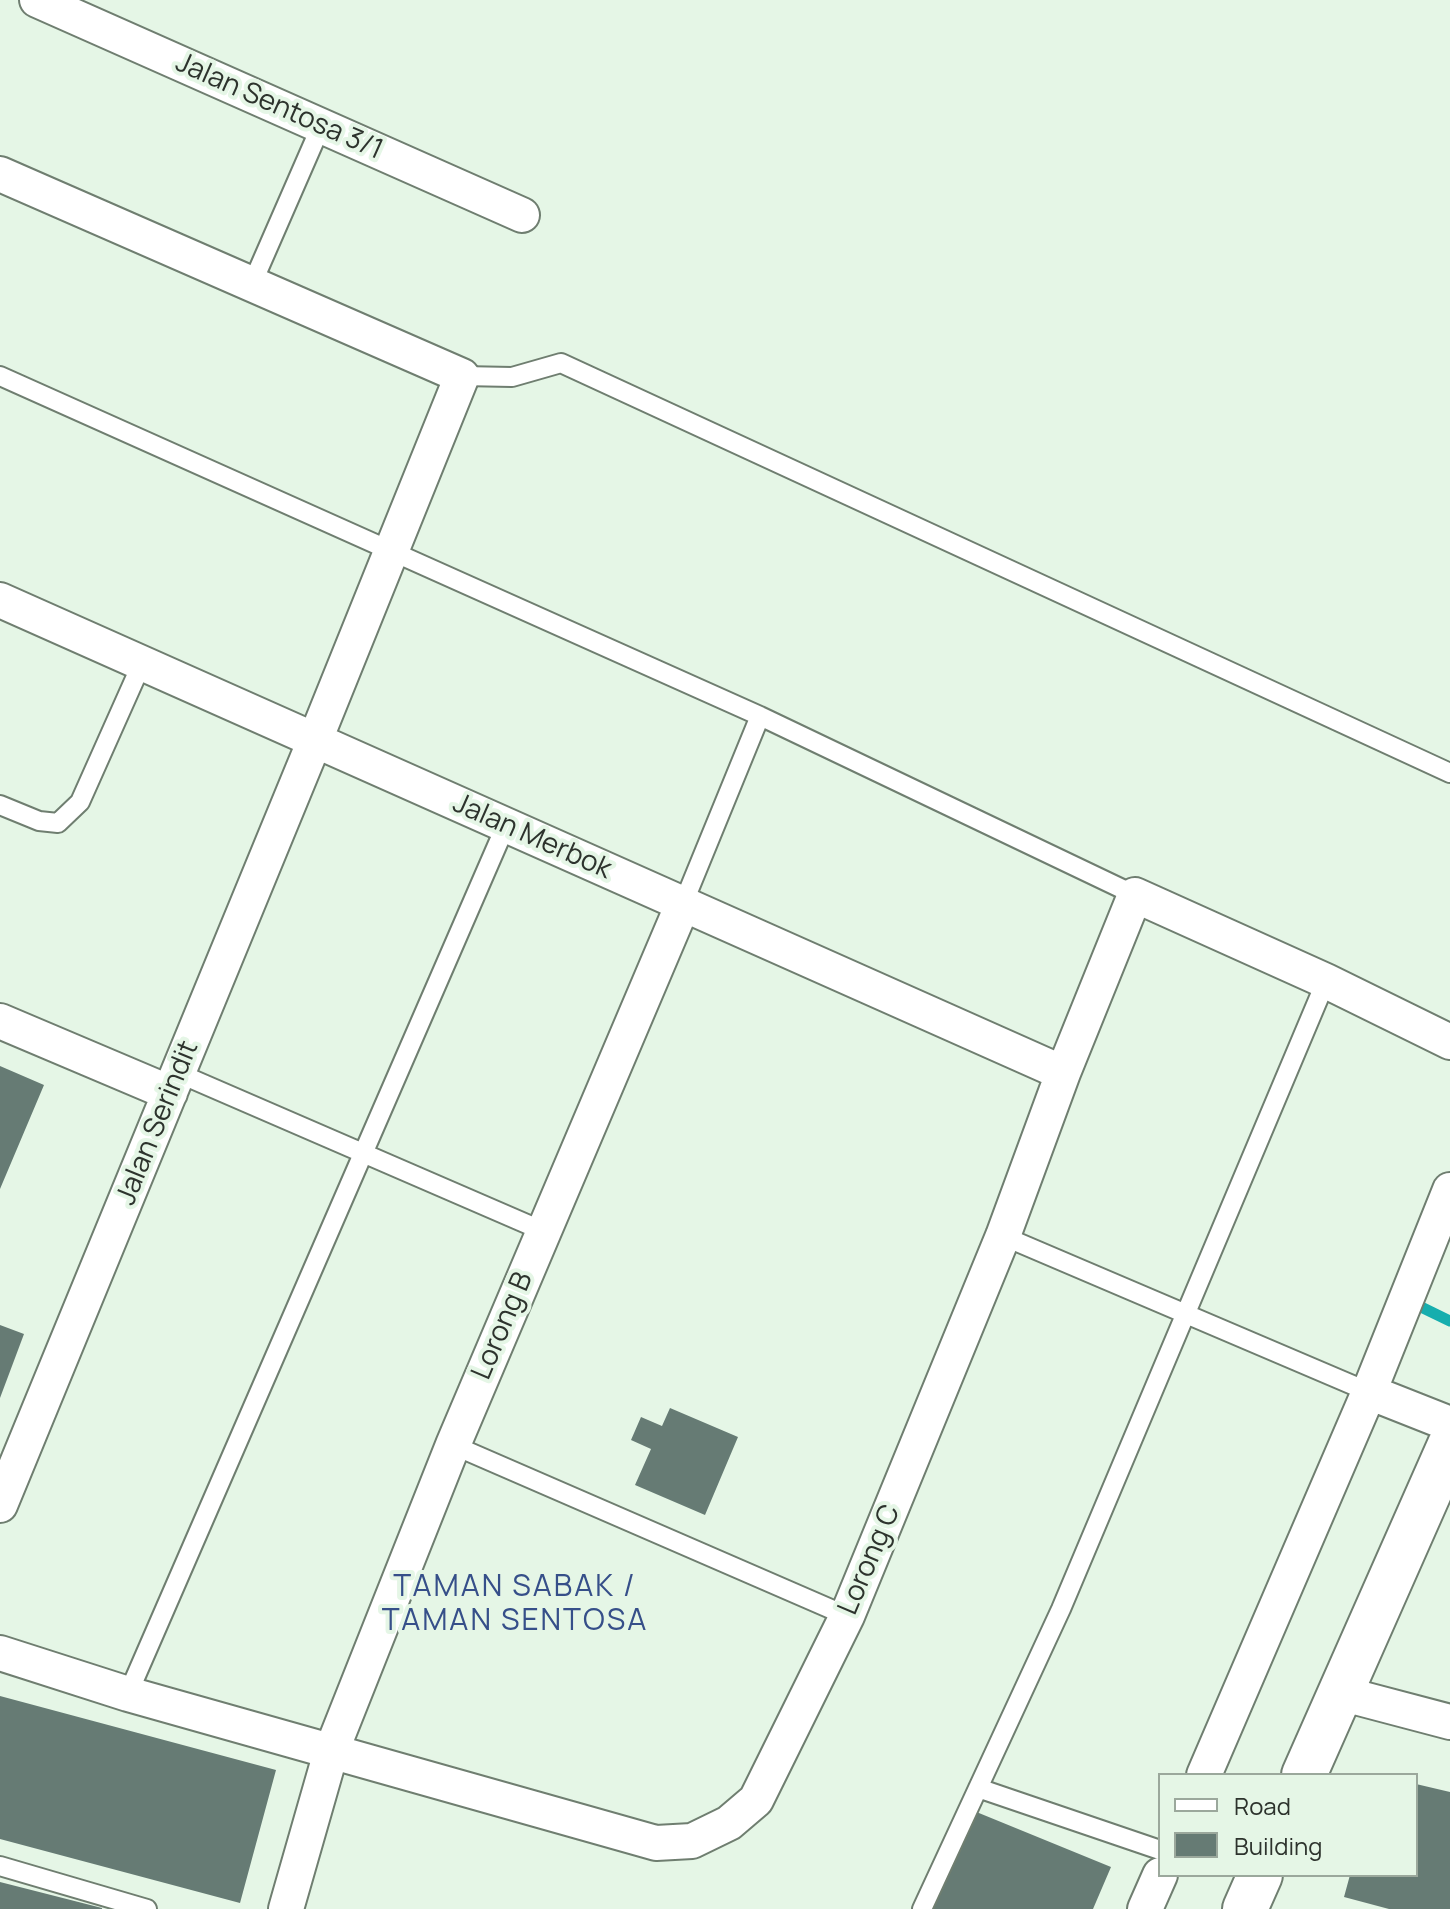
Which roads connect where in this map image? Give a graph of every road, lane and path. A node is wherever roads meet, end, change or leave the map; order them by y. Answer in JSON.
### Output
{"nodes":[{"id":1,"x":37,"y":0,"type":"edge"},
{"id":2,"x":321,"y":126,"type":"junction"},
{"id":3,"x":0,"y":174,"type":"edge"},
{"id":4,"x":522,"y":215,"type":"dead end"},
{"id":5,"x":252,"y":284,"type":"junction"},
{"id":6,"x":0,"y":376,"type":"edge"},
{"id":7,"x":462,"y":376,"type":"junction"},
{"id":8,"x":391,"y":551,"type":"junction"},
{"id":9,"x":0,"y":600,"type":"edge"},
{"id":10,"x":142,"y":663,"type":"junction"},
{"id":11,"x":760,"y":716,"type":"junction"},
{"id":12,"x":315,"y":740,"type":"junction"},
{"id":13,"x":1450,"y":773,"type":"edge"},
{"id":14,"x":0,"y":805,"type":"edge"},
{"id":15,"x":506,"y":825,"type":"junction"},
{"id":16,"x":1135,"y":895,"type":"junction"},
{"id":17,"x":683,"y":904,"type":"junction"},
{"id":18,"x":1326,"y":981,"type":"junction"},
{"id":19,"x":0,"y":1021,"type":"edge"},
{"id":20,"x":1450,"y":1042,"type":"edge"},
{"id":21,"x":1063,"y":1073,"type":"junction"},
{"id":22,"x":174,"y":1083,"type":"junction"},
{"id":23,"x":363,"y":1153,"type":"junction"},
{"id":24,"x":1450,"y":1190,"type":"edge"},
{"id":25,"x":543,"y":1231,"type":"junction"},
{"id":26,"x":1003,"y":1236,"type":"junction"},
{"id":27,"x":1186,"y":1314,"type":"junction"},
{"id":28,"x":1369,"y":1392,"type":"junction"},
{"id":29,"x":1450,"y":1424,"type":"edge"},
{"id":30,"x":453,"y":1445,"type":"junction"},
{"id":31,"x":1450,"y":1445,"type":"edge"},
{"id":32,"x":0,"y":1505,"type":"edge"},
{"id":33,"x":847,"y":1616,"type":"junction"},
{"id":34,"x":0,"y":1653,"type":"edge"},
{"id":35,"x":1340,"y":1693,"type":"junction"},
{"id":36,"x":128,"y":1694,"type":"junction"},
{"id":37,"x":1450,"y":1722,"type":"edge"},
{"id":38,"x":331,"y":1752,"type":"junction"},
{"id":39,"x":1205,"y":1773,"type":"edge"},
{"id":40,"x":1305,"y":1773,"type":"edge"},
{"id":41,"x":978,"y":1788,"type":"junction"},
{"id":42,"x":1158,"y":1849,"type":"edge"},
{"id":43,"x":0,"y":1866,"type":"edge"},
{"id":44,"x":1159,"y":1877,"type":"edge"},
{"id":45,"x":1259,"y":1877,"type":"edge"},
{"id":46,"x":147,"y":1909,"type":"edge"},
{"id":47,"x":286,"y":1909,"type":"edge"},
{"id":48,"x":922,"y":1909,"type":"edge"},
{"id":49,"x":1145,"y":1909,"type":"edge"},
{"id":50,"x":1245,"y":1909,"type":"edge"}],
"edges":[{"from":1,"to":2,"type":"street","name":"Jalan Sentosa 3/1"},
{"from":2,"to":4,"type":"street","name":"Jalan Sentosa 3/1"},
{"from":2,"to":5,"type":"lane"},
{"from":3,"to":5,"type":"street"},
{"from":5,"to":7,"type":"street"},
{"from":6,"to":8,"type":"lane"},
{"from":7,"to":8,"type":"street","name":"Jalan Serindit"},
{"from":7,"to":13,"type":"lane"},
{"from":8,"to":11,"type":"lane"},
{"from":8,"to":12,"type":"street","name":"Jalan Serindit"},
{"from":9,"to":10,"type":"street","name":"Jalan Merbok"},
{"from":10,"to":12,"type":"street","name":"Jalan Merbok"},
{"from":10,"to":14,"type":"lane"},
{"from":11,"to":16,"type":"lane"},
{"from":11,"to":17,"type":"lane"},
{"from":12,"to":15,"type":"street","name":"Jalan Merbok"},
{"from":12,"to":22,"type":"street","name":"Jalan Serindit"},
{"from":15,"to":17,"type":"street","name":"Jalan Merbok"},
{"from":15,"to":23,"type":"lane"},
{"from":16,"to":18,"type":"street"},
{"from":16,"to":21,"type":"street","name":"Lorong C"},
{"from":17,"to":21,"type":"street","name":"Jalan Merbok"},
{"from":17,"to":25,"type":"street","name":"Lorong B"},
{"from":18,"to":20,"type":"street"},
{"from":18,"to":27,"type":"lane"},
{"from":19,"to":22,"type":"street"},
{"from":21,"to":26,"type":"street","name":"Lorong C"},
{"from":22,"to":23,"type":"lane"},
{"from":22,"to":32,"type":"street","name":"Jalan Serindit"},
{"from":23,"to":25,"type":"lane"},
{"from":23,"to":36,"type":"lane"},
{"from":24,"to":28,"type":"street"},
{"from":25,"to":30,"type":"street","name":"Lorong B"},
{"from":26,"to":27,"type":"lane"},
{"from":26,"to":33,"type":"street","name":"Lorong C"},
{"from":27,"to":28,"type":"lane"},
{"from":27,"to":41,"type":"lane"},
{"from":28,"to":29,"type":"street"},
{"from":28,"to":39,"type":"street"},
{"from":30,"to":33,"type":"lane"},
{"from":30,"to":38,"type":"street","name":"Lorong B"},
{"from":31,"to":35,"type":"main road"},
{"from":33,"to":38,"type":"street","name":"Lorong C"},
{"from":34,"to":36,"type":"street","name":"Lorong C"},
{"from":35,"to":37,"type":"street"},
{"from":35,"to":40,"type":"main road"},
{"from":36,"to":38,"type":"street","name":"Lorong C"},
{"from":38,"to":47,"type":"street","name":"Lorong B"},
{"from":41,"to":42,"type":"lane"},
{"from":41,"to":48,"type":"lane"},
{"from":43,"to":46,"type":"lane"},
{"from":44,"to":49,"type":"street"},
{"from":45,"to":50,"type":"main road"}]}
